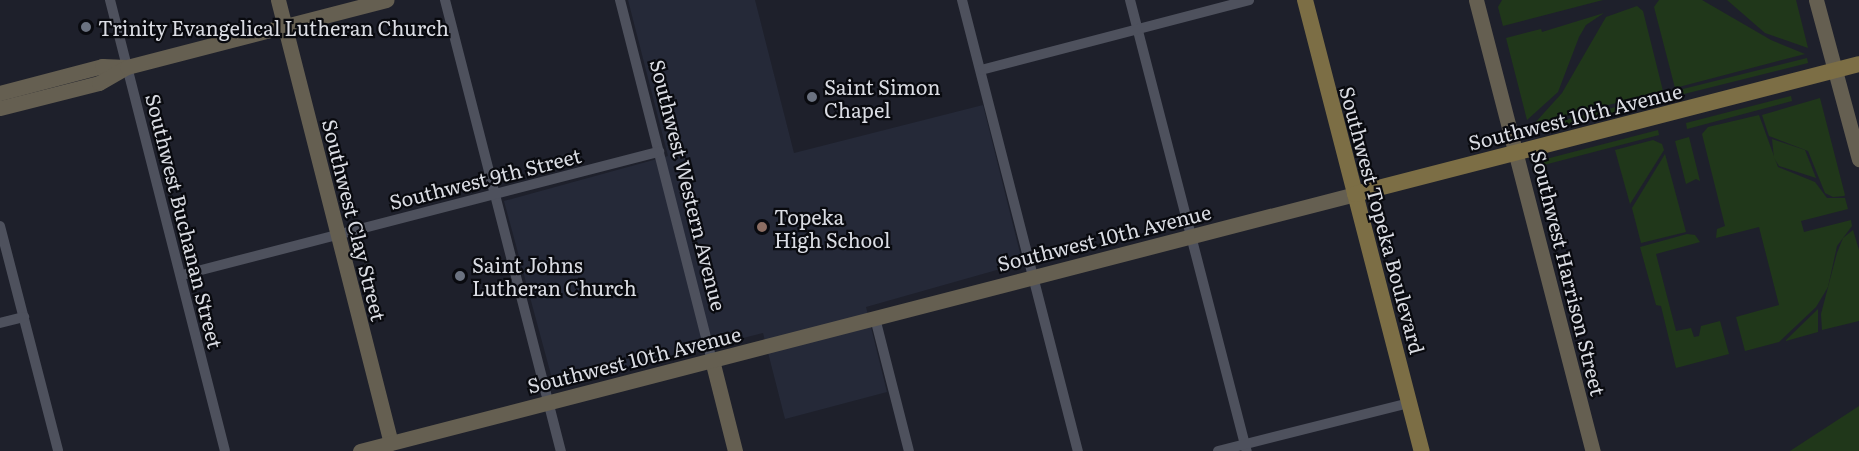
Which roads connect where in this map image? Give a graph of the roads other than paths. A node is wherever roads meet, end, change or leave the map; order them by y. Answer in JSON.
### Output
{"nodes":[{"id":1,"x":110,"y":0,"type":"edge"},
{"id":2,"x":278,"y":0,"type":"edge"},
{"id":3,"x":387,"y":0,"type":"edge"},
{"id":4,"x":445,"y":0,"type":"edge"},
{"id":5,"x":620,"y":0,"type":"edge"},
{"id":6,"x":962,"y":0,"type":"edge"},
{"id":7,"x":1130,"y":0,"type":"edge"},
{"id":8,"x":1249,"y":0,"type":"edge"},
{"id":9,"x":1305,"y":0,"type":"edge"},
{"id":10,"x":1476,"y":0,"type":"edge"},
{"id":11,"x":1816,"y":0,"type":"edge"},
{"id":12,"x":285,"y":26,"type":"junction"},
{"id":13,"x":1138,"y":30,"type":"junction"},
{"id":14,"x":1859,"y":64,"type":"edge"},
{"id":15,"x":127,"y":67,"type":"junction"},
{"id":16,"x":981,"y":70,"type":"junction"},
{"id":17,"x":1835,"y":70,"type":"junction"},
{"id":18,"x":0,"y":93,"type":"edge"},
{"id":19,"x":0,"y":108,"type":"edge"},
{"id":20,"x":659,"y":152,"type":"junction"},
{"id":21,"x":1516,"y":153,"type":"junction"},
{"id":22,"x":1859,"y":159,"type":"edge"},
{"id":23,"x":496,"y":194,"type":"junction"},
{"id":24,"x":1355,"y":194,"type":"junction"},
{"id":25,"x":0,"y":225,"type":"edge"},
{"id":26,"x":338,"y":235,"type":"junction"},
{"id":27,"x":1191,"y":236,"type":"junction"},
{"id":28,"x":182,"y":275,"type":"junction"},
{"id":29,"x":1033,"y":277,"type":"junction"},
{"id":30,"x":24,"y":317,"type":"junction"},
{"id":31,"x":875,"y":318,"type":"junction"},
{"id":32,"x":0,"y":323,"type":"edge"},
{"id":33,"x":712,"y":360,"type":"junction"},
{"id":34,"x":548,"y":402,"type":"junction"},
{"id":35,"x":1409,"y":403,"type":"junction"},
{"id":36,"x":392,"y":447,"type":"edge"},
{"id":37,"x":1246,"y":448,"type":"edge"},
{"id":38,"x":58,"y":451,"type":"edge"},
{"id":39,"x":225,"y":451,"type":"edge"},
{"id":40,"x":360,"y":451,"type":"edge"},
{"id":41,"x":561,"y":451,"type":"edge"},
{"id":42,"x":735,"y":451,"type":"edge"},
{"id":43,"x":909,"y":451,"type":"edge"},
{"id":44,"x":1078,"y":451,"type":"edge"},
{"id":45,"x":1218,"y":451,"type":"edge"},
{"id":46,"x":1422,"y":451,"type":"edge"},
{"id":47,"x":1593,"y":451,"type":"edge"}],
"edges":[{"from":1,"to":15,"type":"street","name":"Southwest Buchanan Street"},
{"from":2,"to":12,"type":"street","name":"Southwest Clay Street"},
{"from":3,"to":12,"type":"street"},
{"from":4,"to":23,"type":"street"},
{"from":5,"to":20,"type":"street","name":"Southwest Western Avenue"},
{"from":6,"to":16,"type":"street"},
{"from":7,"to":13,"type":"street"},
{"from":8,"to":13,"type":"street"},
{"from":9,"to":24,"type":"main road","name":"Southwest Topeka Boulevard"},
{"from":10,"to":21,"type":"street","name":"Southwest Harrison Street"},
{"from":11,"to":17,"type":"street"},
{"from":12,"to":15,"type":"street"},
{"from":12,"to":26,"type":"street","name":"Southwest Clay Street"},
{"from":13,"to":16,"type":"street"},
{"from":13,"to":27,"type":"street"},
{"from":14,"to":17,"type":"main road","name":"Southwest 10th Avenue"},
{"from":15,"to":18,"type":"street"},
{"from":15,"to":19,"type":"street"},
{"from":15,"to":28,"type":"street","name":"Southwest Buchanan Street"},
{"from":16,"to":29,"type":"street"},
{"from":17,"to":21,"type":"main road","name":"Southwest 10th Avenue"},
{"from":17,"to":22,"type":"street"},
{"from":20,"to":23,"type":"street","name":"Southwest 9th Street"},
{"from":20,"to":33,"type":"street","name":"Southwest Western Avenue"},
{"from":21,"to":24,"type":"main road","name":"Southwest 10th Avenue"},
{"from":21,"to":47,"type":"street","name":"Southwest Harrison Street"},
{"from":23,"to":26,"type":"street","name":"Southwest 9th Street"},
{"from":23,"to":34,"type":"street"},
{"from":24,"to":27,"type":"street","name":"Southwest 10th Avenue"},
{"from":24,"to":35,"type":"main road","name":"Southwest Topeka Boulevard"},
{"from":25,"to":30,"type":"street"},
{"from":26,"to":28,"type":"street","name":"Southwest 9th Street"},
{"from":26,"to":36,"type":"street","name":"Southwest Clay Street"},
{"from":27,"to":29,"type":"street","name":"Southwest 10th Avenue"},
{"from":27,"to":37,"type":"street"},
{"from":28,"to":39,"type":"street","name":"Southwest Buchanan Street"},
{"from":29,"to":31,"type":"street","name":"Southwest 10th Avenue"},
{"from":29,"to":44,"type":"street"},
{"from":30,"to":32,"type":"street"},
{"from":30,"to":38,"type":"street"},
{"from":31,"to":33,"type":"street","name":"Southwest 10th Avenue"},
{"from":31,"to":43,"type":"street"},
{"from":33,"to":34,"type":"street","name":"Southwest 10th Avenue"},
{"from":33,"to":42,"type":"street","name":"Southwest Western Avenue"},
{"from":34,"to":36,"type":"street","name":"Southwest 10th Avenue"},
{"from":34,"to":41,"type":"street"},
{"from":35,"to":37,"type":"street"},
{"from":35,"to":46,"type":"main road","name":"Southwest Topeka Boulevard"},
{"from":36,"to":40,"type":"street","name":"Southwest 10th Avenue"},
{"from":37,"to":45,"type":"street"}]}
